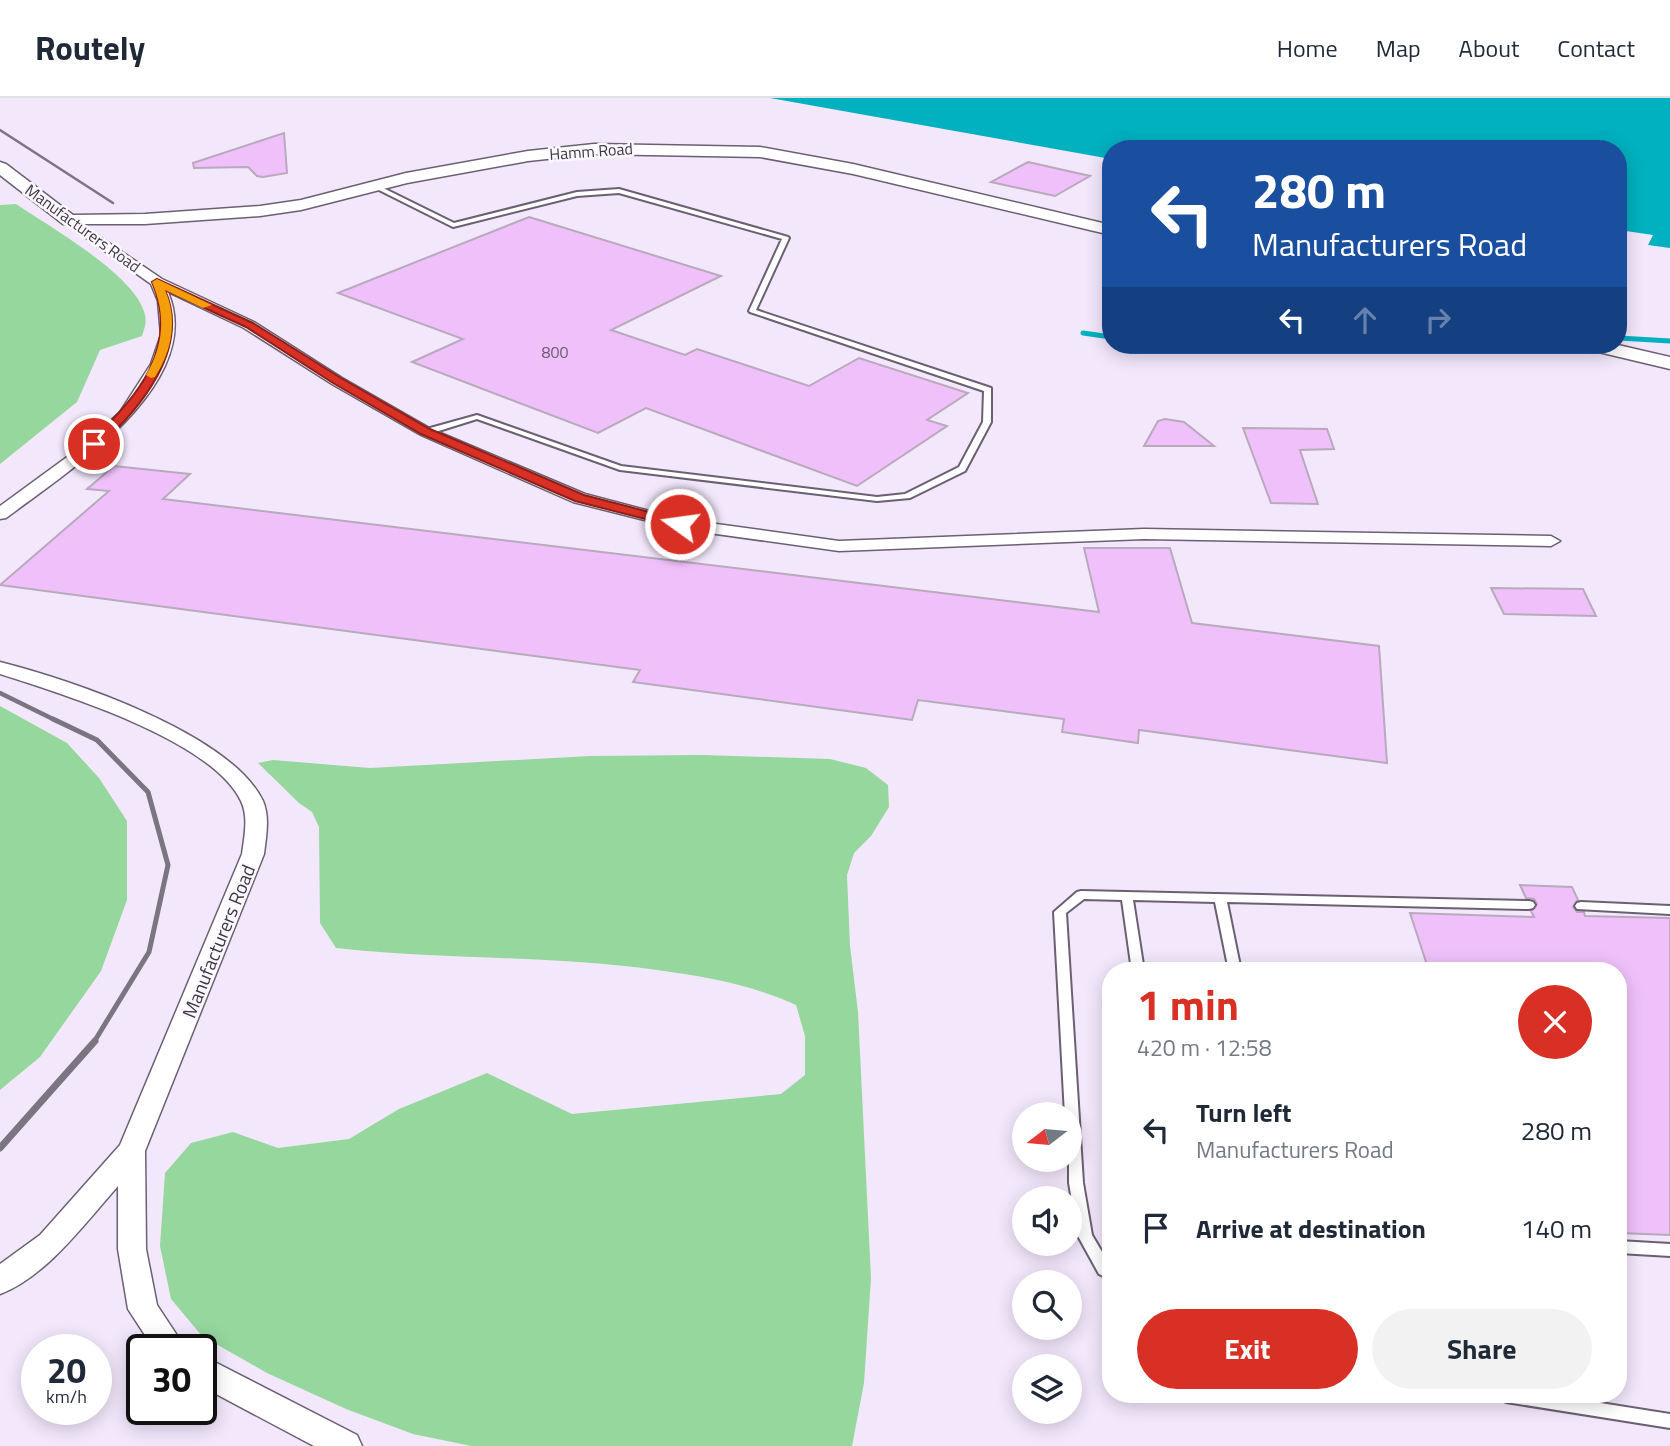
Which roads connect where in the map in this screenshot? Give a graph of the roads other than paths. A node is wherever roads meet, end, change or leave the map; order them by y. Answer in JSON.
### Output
{"nodes":[{"id":1,"x":0,"y":167,"type":"edge"},
{"id":2,"x":375,"y":186,"type":"junction"},
{"id":3,"x":32,"y":190,"type":"junction"},
{"id":4,"x":65,"y":197,"type":"dead end"},
{"id":5,"x":85,"y":202,"type":"dead end"},
{"id":6,"x":220,"y":215,"type":"junction"},
{"id":7,"x":69,"y":220,"type":"junction"},
{"id":8,"x":1102,"y":228,"type":"edge"},
{"id":9,"x":157,"y":282,"type":"junction"},
{"id":10,"x":1627,"y":353,"type":"edge"},
{"id":11,"x":1670,"y":363,"type":"edge"},
{"id":12,"x":426,"y":432,"type":"junction"},
{"id":13,"x":0,"y":514,"type":"edge"},
{"id":14,"x":1551,"y":541,"type":"dead end"},
{"id":15,"x":0,"y":668,"type":"edge"},
{"id":16,"x":1126,"y":895,"type":"junction"},
{"id":17,"x":1220,"y":897,"type":"junction"},
{"id":18,"x":1529,"y":905,"type":"dead end"},
{"id":19,"x":1581,"y":906,"type":"dead end"},
{"id":20,"x":1670,"y":910,"type":"edge"},
{"id":21,"x":1137,"y":962,"type":"edge"},
{"id":22,"x":1233,"y":962,"type":"edge"},
{"id":23,"x":131,"y":1151,"type":"junction"},
{"id":24,"x":1627,"y":1247,"type":"edge"},
{"id":25,"x":1670,"y":1250,"type":"edge"},
{"id":26,"x":1102,"y":1266,"type":"edge"},
{"id":27,"x":0,"y":1281,"type":"edge"},
{"id":28,"x":160,"y":1334,"type":"edge"},
{"id":29,"x":217,"y":1380,"type":"edge"},
{"id":30,"x":1555,"y":1403,"type":"edge"},
{"id":31,"x":1670,"y":1422,"type":"edge"},
{"id":32,"x":346,"y":1446,"type":"edge"}],
"edges":[{"from":1,"to":3,"type":"main road","name":"Manufacturers Road"},
{"from":2,"to":6,"type":"main road","name":"Hamm Road"},
{"from":2,"to":8,"type":"main road","name":"Hamm Road"},
{"from":2,"to":12,"type":"lane"},
{"from":3,"to":4,"type":"main road"},
{"from":3,"to":7,"type":"main road","name":"Manufacturers Road"},
{"from":5,"to":6,"type":"main road"},
{"from":6,"to":7,"type":"main road","name":"Hamm Road"},
{"from":7,"to":9,"type":"street","name":"Manufacturers Road"},
{"from":9,"to":12,"type":"street"},
{"from":9,"to":13,"type":"street","name":"Manufacturers Road"},
{"from":10,"to":11,"type":"main road"},
{"from":12,"to":14,"type":"street"},
{"from":15,"to":23,"type":"street","name":"Manufacturers Road"},
{"from":16,"to":17,"type":"lane"},
{"from":16,"to":21,"type":"lane"},
{"from":16,"to":26,"type":"lane"},
{"from":17,"to":18,"type":"lane"},
{"from":17,"to":22,"type":"lane"},
{"from":19,"to":20,"type":"lane"},
{"from":23,"to":27,"type":"street","name":"Manufacturers Road"},
{"from":23,"to":28,"type":"street","name":"Manufacturers Road"},
{"from":24,"to":25,"type":"lane"},
{"from":29,"to":32,"type":"street"},
{"from":30,"to":31,"type":"lane"}]}
